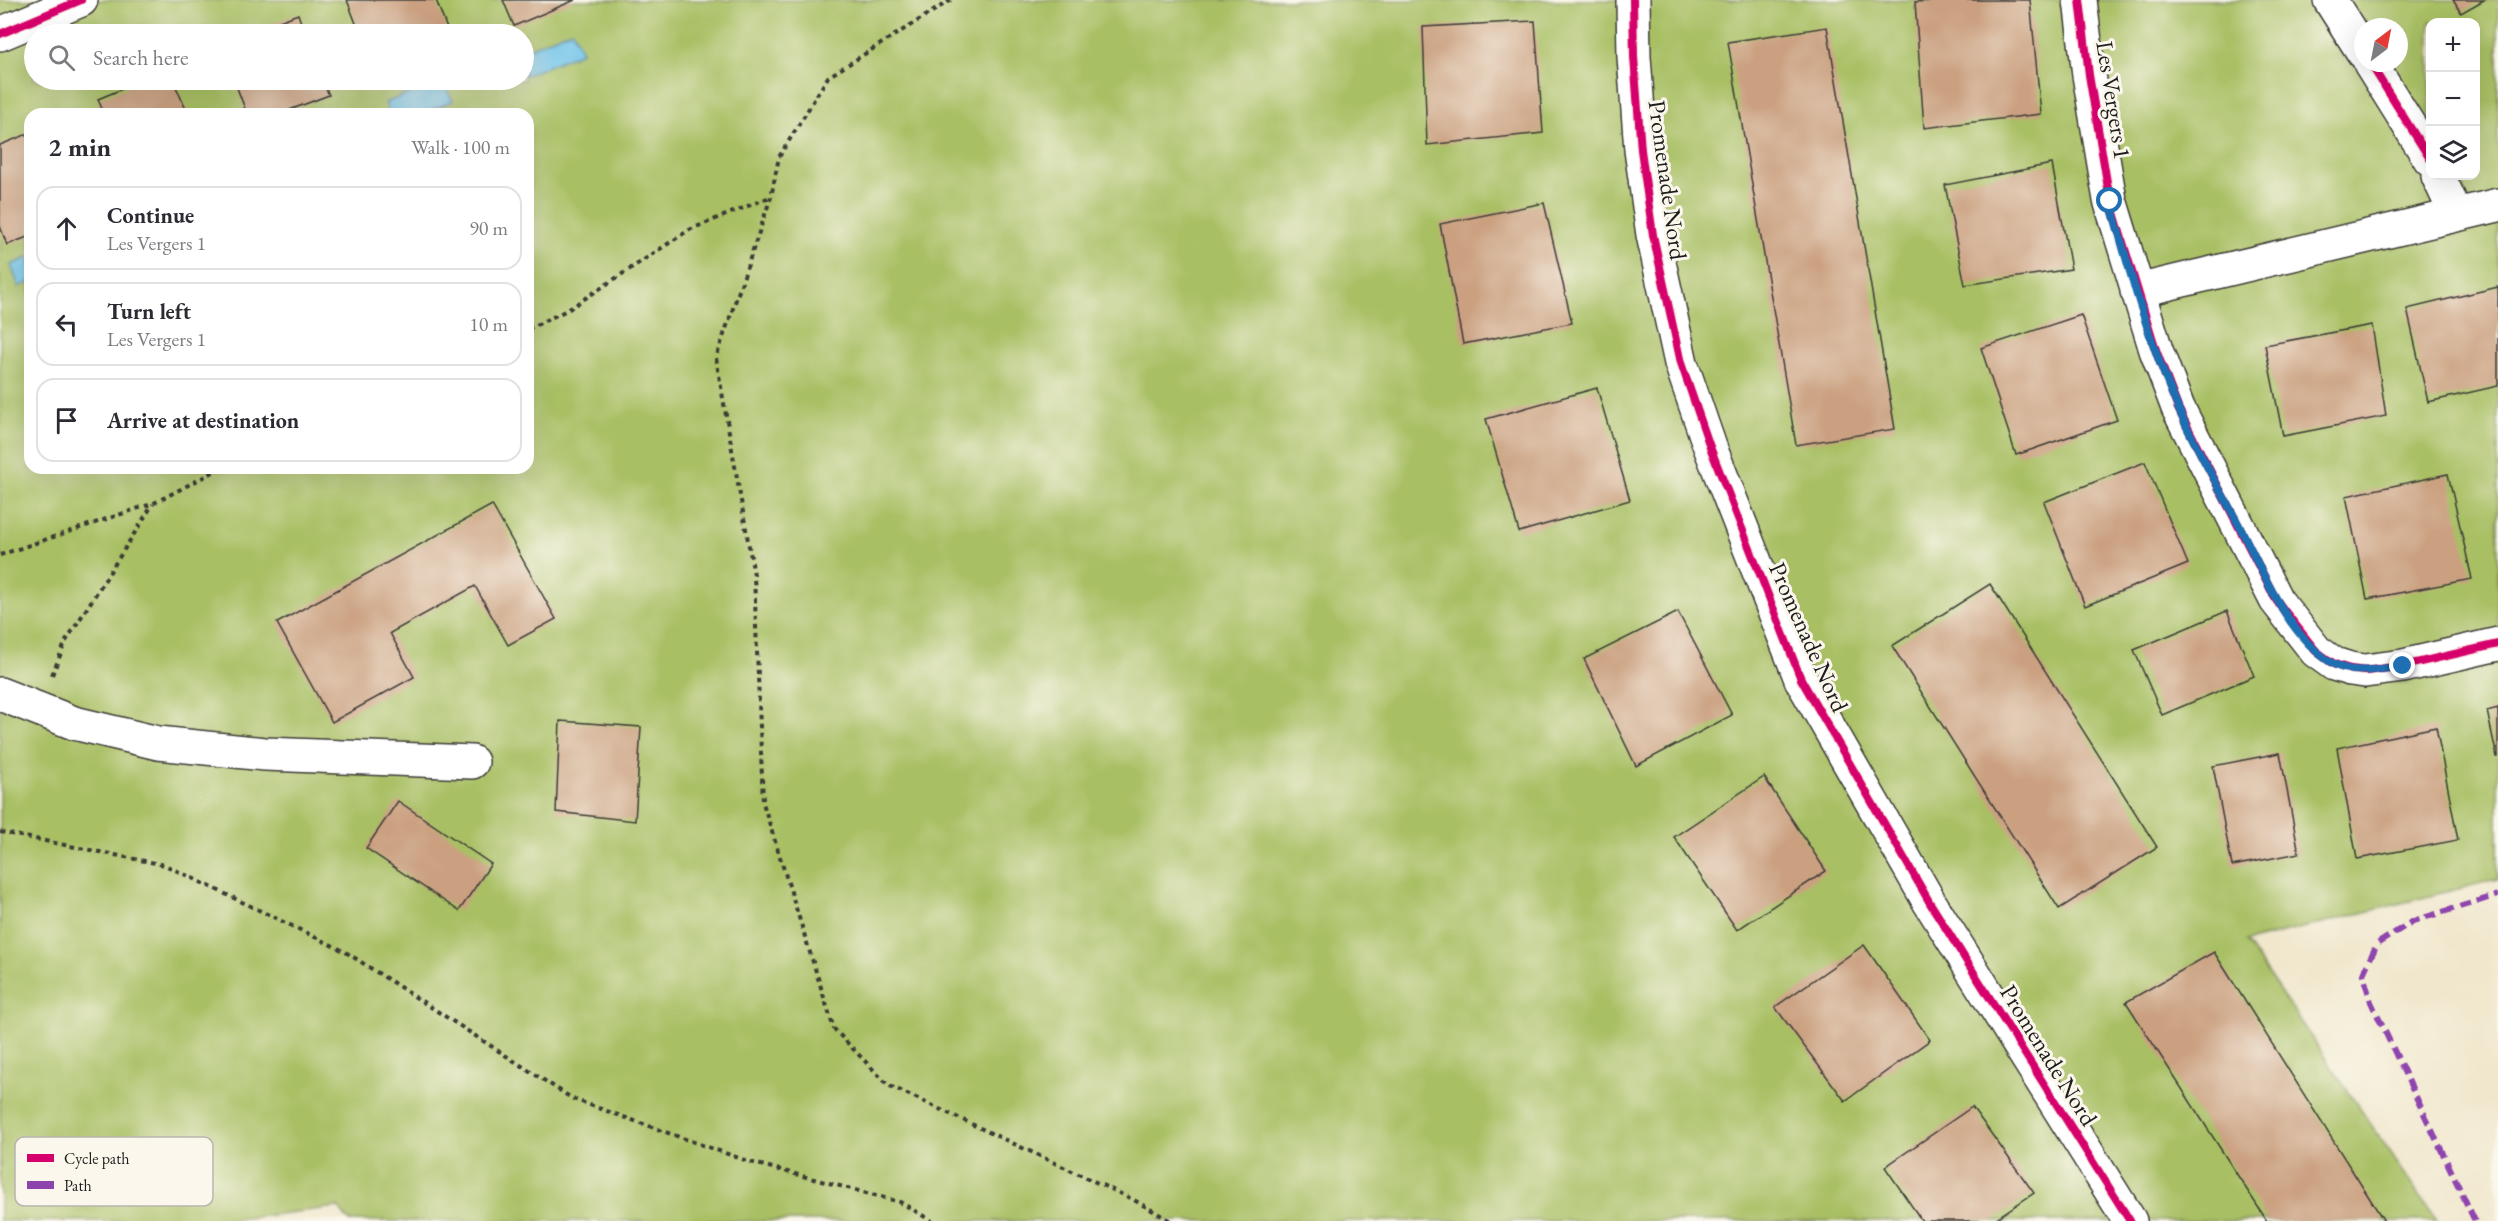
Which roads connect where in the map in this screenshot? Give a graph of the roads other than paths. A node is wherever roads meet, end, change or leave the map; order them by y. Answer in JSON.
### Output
{"nodes":[{"id":1,"x":81,"y":0,"type":"edge"},
{"id":2,"x":1633,"y":0,"type":"edge"},
{"id":3,"x":2080,"y":0,"type":"edge"},
{"id":4,"x":2330,"y":0,"type":"edge"},
{"id":5,"x":0,"y":34,"type":"edge"},
{"id":6,"x":2354,"y":38,"type":"edge"},
{"id":7,"x":2376,"y":72,"type":"edge"},
{"id":8,"x":2426,"y":153,"type":"edge"},
{"id":9,"x":2440,"y":180,"type":"edge"},
{"id":10,"x":2498,"y":205,"type":"edge"},
{"id":11,"x":2456,"y":214,"type":"junction"},
{"id":12,"x":2138,"y":291,"type":"junction"},
{"id":13,"x":2498,"y":644,"type":"edge"},
{"id":14,"x":0,"y":694,"type":"edge"},
{"id":15,"x":472,"y":762,"type":"dead end"},
{"id":16,"x":2130,"y":1221,"type":"edge"}],
"edges":[{"from":1,"to":5,"type":"street"},
{"from":2,"to":16,"type":"street","name":"Promenade Nord"},
{"from":3,"to":12,"type":"street","name":"Les Vergers 1"},
{"from":4,"to":6,"type":"street"},
{"from":7,"to":8,"type":"street"},
{"from":9,"to":11,"type":"street"},
{"from":10,"to":11,"type":"street"},
{"from":11,"to":12,"type":"street"},
{"from":12,"to":13,"type":"street","name":"Les Vergers 1"},
{"from":14,"to":15,"type":"street"}]}
